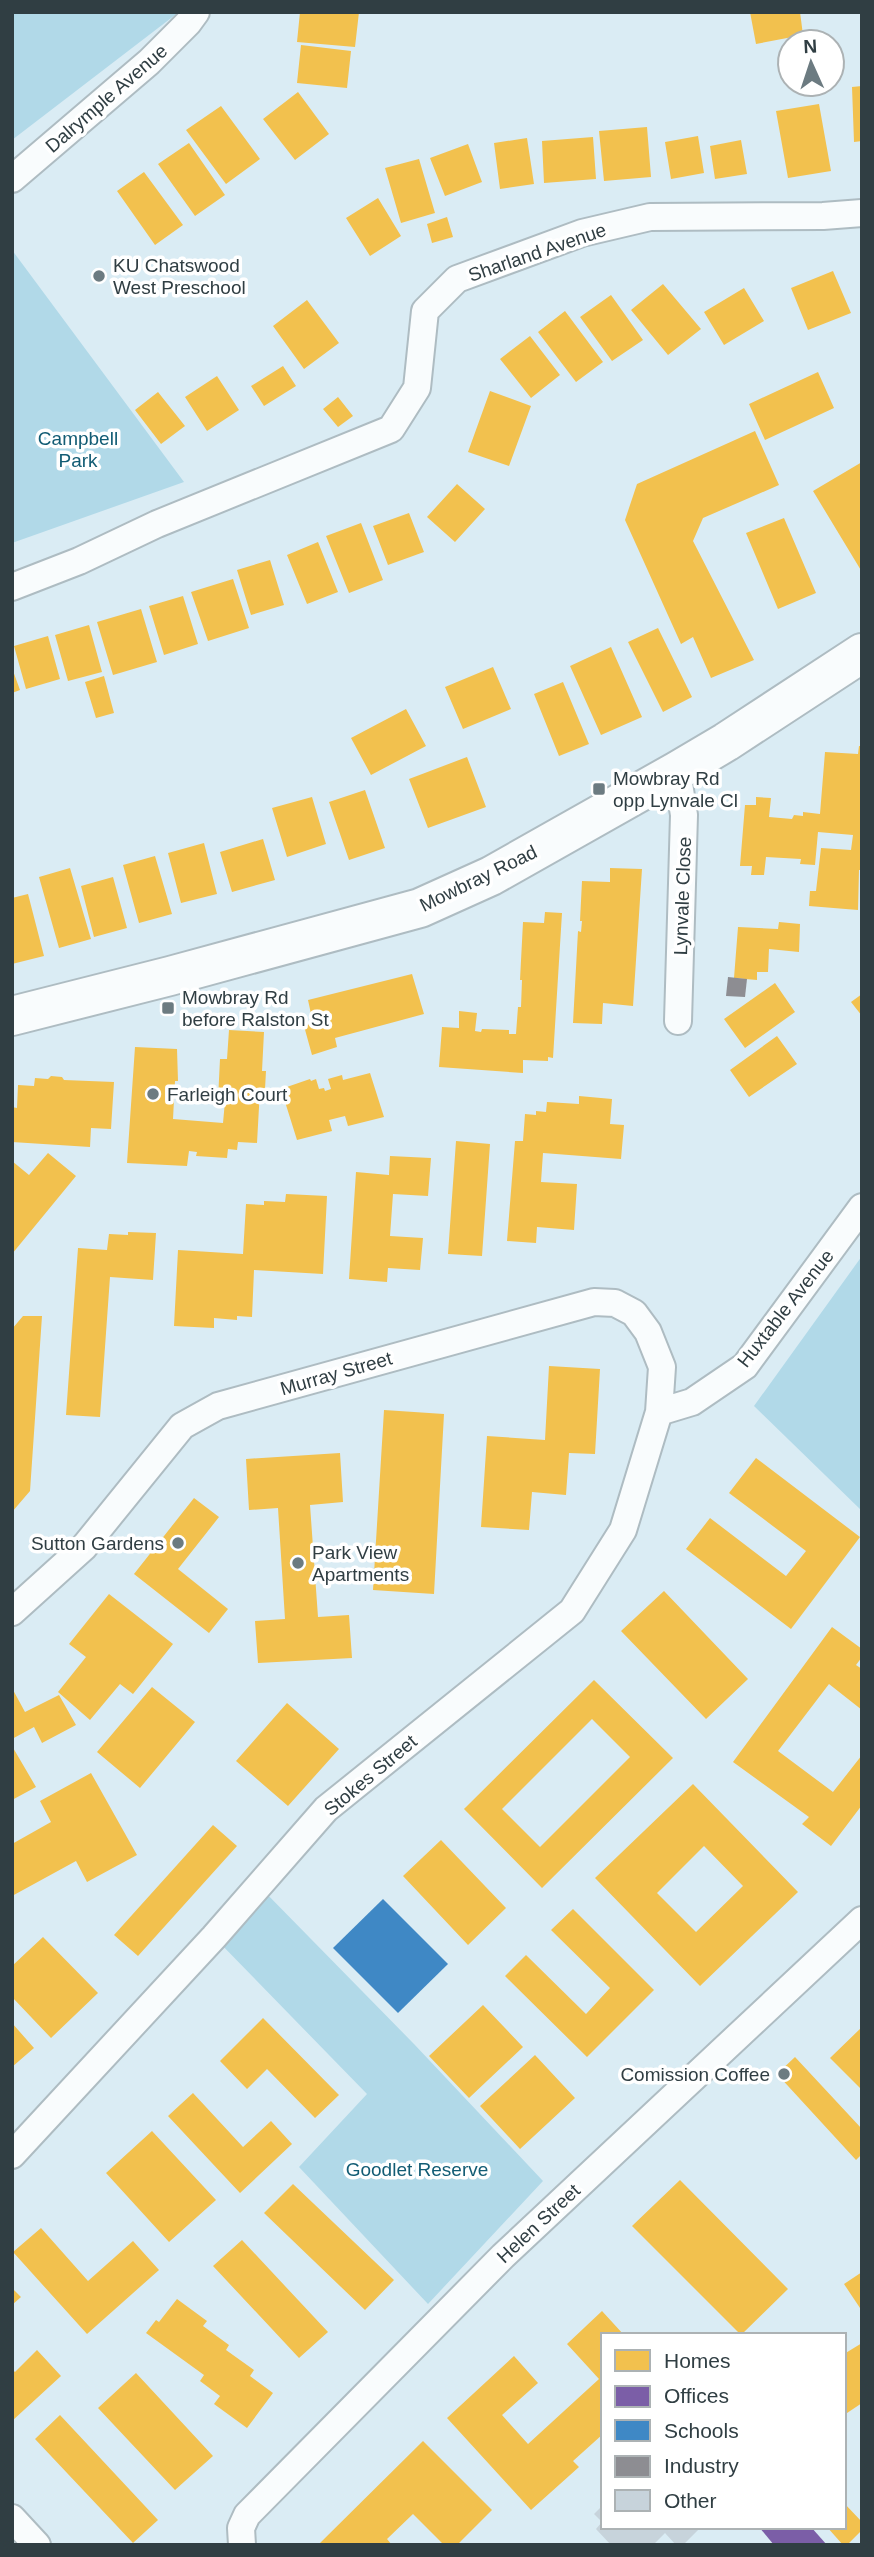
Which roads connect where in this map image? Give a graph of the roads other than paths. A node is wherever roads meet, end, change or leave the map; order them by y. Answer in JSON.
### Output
{"nodes":[{"id":1,"x":196,"y":12,"type":"edge"},
{"id":2,"x":12,"y":179,"type":"edge"},
{"id":3,"x":862,"y":213,"type":"edge"},
{"id":4,"x":12,"y":587,"type":"edge"},
{"id":5,"x":862,"y":653,"type":"edge"},
{"id":6,"x":677,"y":771,"type":"junction"},
{"id":7,"x":12,"y":1016,"type":"edge"},
{"id":8,"x":678,"y":1021,"type":"dead end"},
{"id":9,"x":862,"y":1207,"type":"edge"},
{"id":10,"x":659,"y":1412,"type":"junction"},
{"id":11,"x":12,"y":1612,"type":"edge"},
{"id":12,"x":857,"y":1931,"type":"edge"},
{"id":13,"x":12,"y":2155,"type":"edge"},
{"id":14,"x":12,"y":2518,"type":"edge"},
{"id":15,"x":37,"y":2545,"type":"edge"},
{"id":16,"x":242,"y":2545,"type":"edge"}],
"edges":[{"from":1,"to":2,"type":"street","name":"Dalrymple Avenue"},
{"from":3,"to":4,"type":"street","name":"Sharland Avenue"},
{"from":5,"to":6,"type":"main road","name":"Mowbray Road"},
{"from":6,"to":7,"type":"main road","name":"Mowbray Road"},
{"from":6,"to":8,"type":"street","name":"Lynvale Close"},
{"from":9,"to":10,"type":"street","name":"Huxtable Avenue"},
{"from":10,"to":11,"type":"street","name":"Murray Street"},
{"from":10,"to":13,"type":"street","name":"Stokes Street"},
{"from":12,"to":16,"type":"street","name":"Helen Street"},
{"from":14,"to":15,"type":"street"}]}
